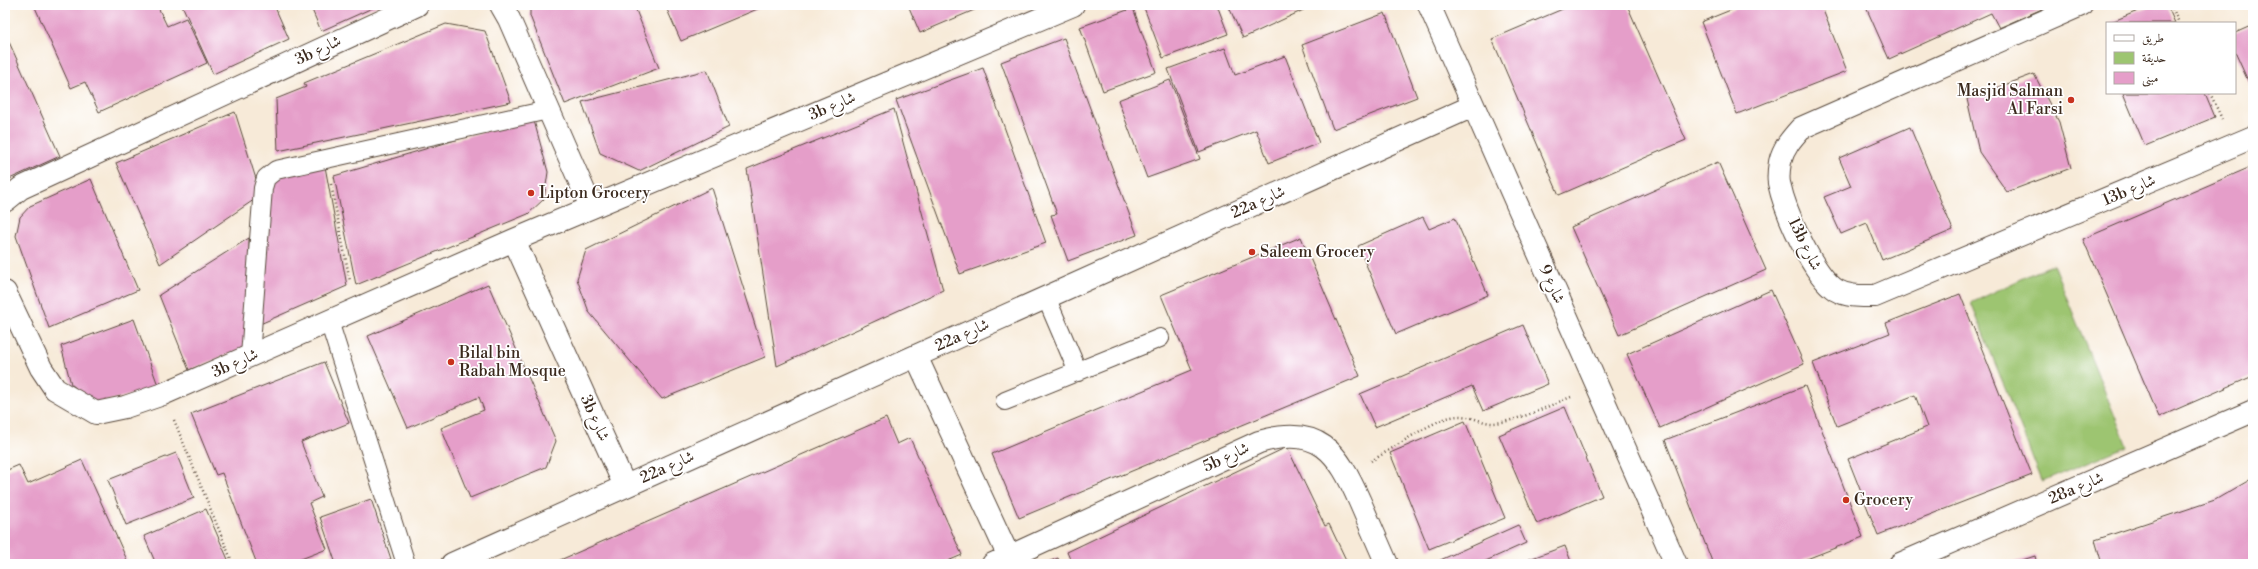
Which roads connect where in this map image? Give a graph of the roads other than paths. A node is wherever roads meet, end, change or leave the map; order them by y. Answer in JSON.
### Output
{"nodes":[{"id":1,"x":417,"y":5,"type":"edge"},
{"id":2,"x":1073,"y":5,"type":"edge"},
{"id":3,"x":2081,"y":5,"type":"edge"},
{"id":4,"x":1435,"y":7,"type":"edge"},
{"id":5,"x":507,"y":10,"type":"edge"},
{"id":6,"x":1473,"y":106,"type":"junction"},
{"id":7,"x":548,"y":110,"type":"junction"},
{"id":8,"x":2253,"y":137,"type":"edge"},
{"id":9,"x":5,"y":201,"type":"edge"},
{"id":10,"x":591,"y":208,"type":"junction"},
{"id":11,"x":514,"y":240,"type":"junction"},
{"id":12,"x":5,"y":292,"type":"edge"},
{"id":13,"x":1046,"y":297,"type":"junction"},
{"id":14,"x":328,"y":321,"type":"junction"},
{"id":15,"x":1160,"y":338,"type":"dead end"},
{"id":16,"x":250,"y":356,"type":"junction"},
{"id":17,"x":916,"y":356,"type":"junction"},
{"id":18,"x":1078,"y":372,"type":"junction"},
{"id":19,"x":1005,"y":401,"type":"dead end"},
{"id":20,"x":2253,"y":411,"type":"edge"},
{"id":21,"x":625,"y":486,"type":"junction"},
{"id":22,"x":1001,"y":560,"type":"edge"},
{"id":23,"x":406,"y":564,"type":"edge"},
{"id":24,"x":452,"y":564,"type":"edge"},
{"id":25,"x":1387,"y":564,"type":"edge"},
{"id":26,"x":1676,"y":564,"type":"edge"},
{"id":27,"x":1900,"y":564,"type":"edge"}],
"edges":[{"from":1,"to":9,"type":"street","name":"3b شارع"},
{"from":2,"to":10,"type":"street","name":"3b شارع"},
{"from":3,"to":8,"type":"street","name":"13b شارع"},
{"from":4,"to":6,"type":"street","name":"شارع 9"},
{"from":5,"to":7,"type":"street"},
{"from":6,"to":13,"type":"street","name":"22a شارع"},
{"from":6,"to":26,"type":"street","name":"شارع 9"},
{"from":7,"to":10,"type":"street"},
{"from":7,"to":16,"type":"lane"},
{"from":10,"to":11,"type":"street","name":"3b شارع"},
{"from":11,"to":14,"type":"street","name":"3b شارع"},
{"from":11,"to":21,"type":"street","name":"3b شارع"},
{"from":12,"to":16,"type":"street","name":"3b شارع"},
{"from":13,"to":17,"type":"street","name":"22a شارع"},
{"from":13,"to":18,"type":"lane"},
{"from":14,"to":16,"type":"street","name":"3b شارع"},
{"from":14,"to":23,"type":"lane"},
{"from":15,"to":18,"type":"lane"},
{"from":17,"to":21,"type":"street","name":"22a شارع"},
{"from":17,"to":22,"type":"street","name":"5b شارع"},
{"from":18,"to":19,"type":"lane"},
{"from":20,"to":27,"type":"street","name":"28a شارع"},
{"from":21,"to":24,"type":"street","name":"22a شارع"},
{"from":22,"to":25,"type":"street","name":"5b شارع"}]}
